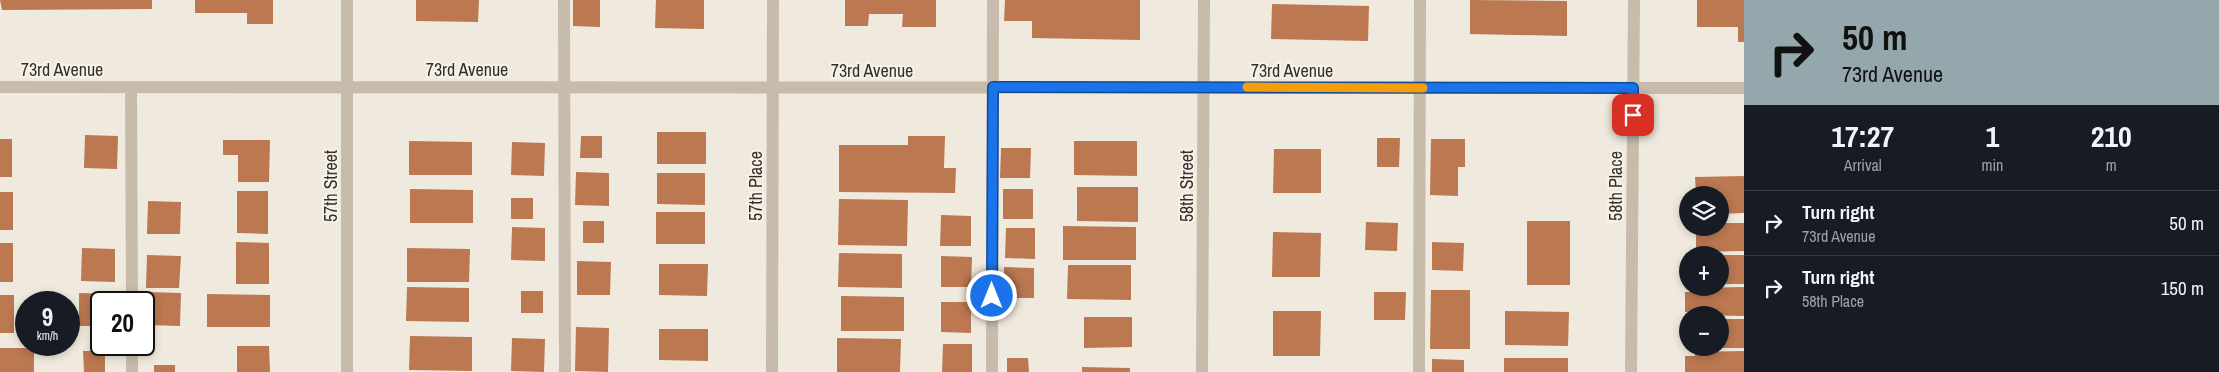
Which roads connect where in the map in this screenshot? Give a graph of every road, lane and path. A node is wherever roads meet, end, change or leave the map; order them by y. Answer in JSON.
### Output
{"nodes":[{"id":1,"x":347,"y":0,"type":"edge"},
{"id":2,"x":564,"y":0,"type":"edge"},
{"id":3,"x":773,"y":0,"type":"edge"},
{"id":4,"x":993,"y":0,"type":"edge"},
{"id":5,"x":1204,"y":0,"type":"edge"},
{"id":6,"x":1420,"y":0,"type":"edge"},
{"id":7,"x":1634,"y":0,"type":"edge"},
{"id":8,"x":0,"y":87,"type":"edge"},
{"id":9,"x":131,"y":87,"type":"junction"},
{"id":10,"x":348,"y":87,"type":"junction"},
{"id":11,"x":564,"y":87,"type":"junction"},
{"id":12,"x":773,"y":87,"type":"junction"},
{"id":13,"x":993,"y":87,"type":"junction"},
{"id":14,"x":1204,"y":88,"type":"junction"},
{"id":15,"x":1420,"y":88,"type":"junction"},
{"id":16,"x":1633,"y":88,"type":"junction"},
{"id":17,"x":1744,"y":88,"type":"edge"},
{"id":18,"x":132,"y":291,"type":"edge"},
{"id":19,"x":132,"y":356,"type":"edge"},
{"id":20,"x":132,"y":372,"type":"edge"},
{"id":21,"x":347,"y":372,"type":"edge"},
{"id":22,"x":565,"y":372,"type":"edge"},
{"id":23,"x":772,"y":372,"type":"edge"},
{"id":24,"x":992,"y":372,"type":"edge"},
{"id":25,"x":1202,"y":372,"type":"edge"},
{"id":26,"x":1418,"y":372,"type":"edge"},
{"id":27,"x":1631,"y":372,"type":"edge"}],
"edges":[{"from":1,"to":10,"type":"street","name":"57th Street"},
{"from":2,"to":11,"type":"street"},
{"from":3,"to":12,"type":"street","name":"57th Place"},
{"from":4,"to":13,"type":"street"},
{"from":5,"to":14,"type":"street","name":"58th Street"},
{"from":6,"to":15,"type":"street"},
{"from":7,"to":16,"type":"street","name":"58th Place"},
{"from":8,"to":9,"type":"street","name":"73rd Avenue"},
{"from":9,"to":10,"type":"street","name":"73rd Avenue"},
{"from":9,"to":18,"type":"street"},
{"from":10,"to":11,"type":"street","name":"73rd Avenue"},
{"from":10,"to":21,"type":"street","name":"57th Street"},
{"from":11,"to":12,"type":"street","name":"73rd Avenue"},
{"from":11,"to":22,"type":"street"},
{"from":12,"to":13,"type":"street","name":"73rd Avenue"},
{"from":12,"to":23,"type":"street","name":"57th Place"},
{"from":13,"to":14,"type":"street","name":"73rd Avenue"},
{"from":13,"to":24,"type":"street"},
{"from":14,"to":15,"type":"street","name":"73rd Avenue"},
{"from":14,"to":25,"type":"street","name":"58th Street"},
{"from":15,"to":16,"type":"street","name":"73rd Avenue"},
{"from":15,"to":26,"type":"street"},
{"from":16,"to":17,"type":"street","name":"73rd Avenue"},
{"from":16,"to":27,"type":"street","name":"58th Place"},
{"from":19,"to":20,"type":"street"}]}
